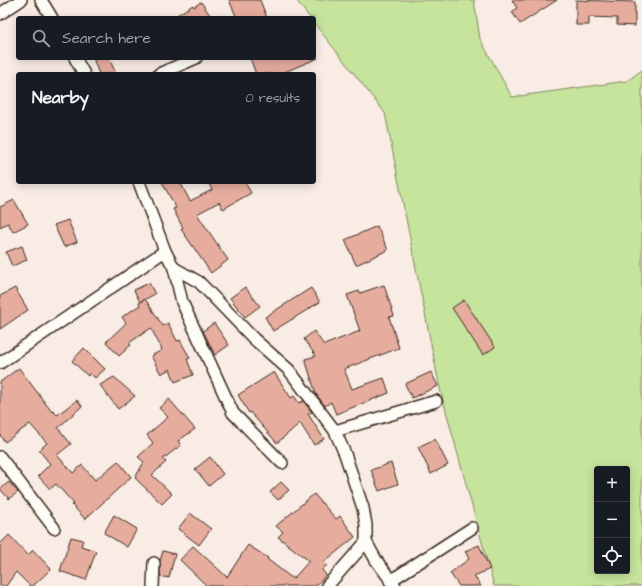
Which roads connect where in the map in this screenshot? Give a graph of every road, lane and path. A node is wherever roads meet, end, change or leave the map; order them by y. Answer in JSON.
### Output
{"nodes":[{"id":1,"x":21,"y":0,"type":"edge"},
{"id":2,"x":41,"y":0,"type":"edge"},
{"id":3,"x":0,"y":14,"type":"edge"},
{"id":4,"x":51,"y":16,"type":"edge"},
{"id":5,"x":76,"y":60,"type":"edge"},
{"id":6,"x":191,"y":60,"type":"edge"},
{"id":7,"x":83,"y":72,"type":"edge"},
{"id":8,"x":164,"y":72,"type":"edge"},
{"id":9,"x":140,"y":184,"type":"edge"},
{"id":10,"x":165,"y":251,"type":"junction"},
{"id":11,"x":174,"y":268,"type":"junction"},
{"id":12,"x":0,"y":363,"type":"edge"},
{"id":13,"x":436,"y":401,"type":"dead end"},
{"id":14,"x":335,"y":431,"type":"junction"},
{"id":15,"x":0,"y":457,"type":"edge"},
{"id":16,"x":282,"y":463,"type":"dead end"},
{"id":17,"x":54,"y":528,"type":"dead end"},
{"id":18,"x":472,"y":528,"type":"dead end"},
{"id":19,"x":366,"y":542,"type":"junction"},
{"id":20,"x":154,"y":563,"type":"dead end"},
{"id":21,"x":393,"y":584,"type":"edge"},
{"id":22,"x":154,"y":586,"type":"edge"},
{"id":23,"x":327,"y":586,"type":"edge"}],
"edges":[{"from":1,"to":3,"type":"street"},
{"from":2,"to":4,"type":"street"},
{"from":5,"to":7,"type":"street"},
{"from":6,"to":8,"type":"street"},
{"from":9,"to":10,"type":"street"},
{"from":10,"to":11,"type":"street"},
{"from":10,"to":12,"type":"street"},
{"from":11,"to":14,"type":"street"},
{"from":11,"to":16,"type":"street"},
{"from":13,"to":14,"type":"street"},
{"from":14,"to":19,"type":"street"},
{"from":15,"to":17,"type":"street"},
{"from":18,"to":21,"type":"street"},
{"from":19,"to":21,"type":"street"},
{"from":19,"to":23,"type":"street"},
{"from":20,"to":22,"type":"street"}]}
